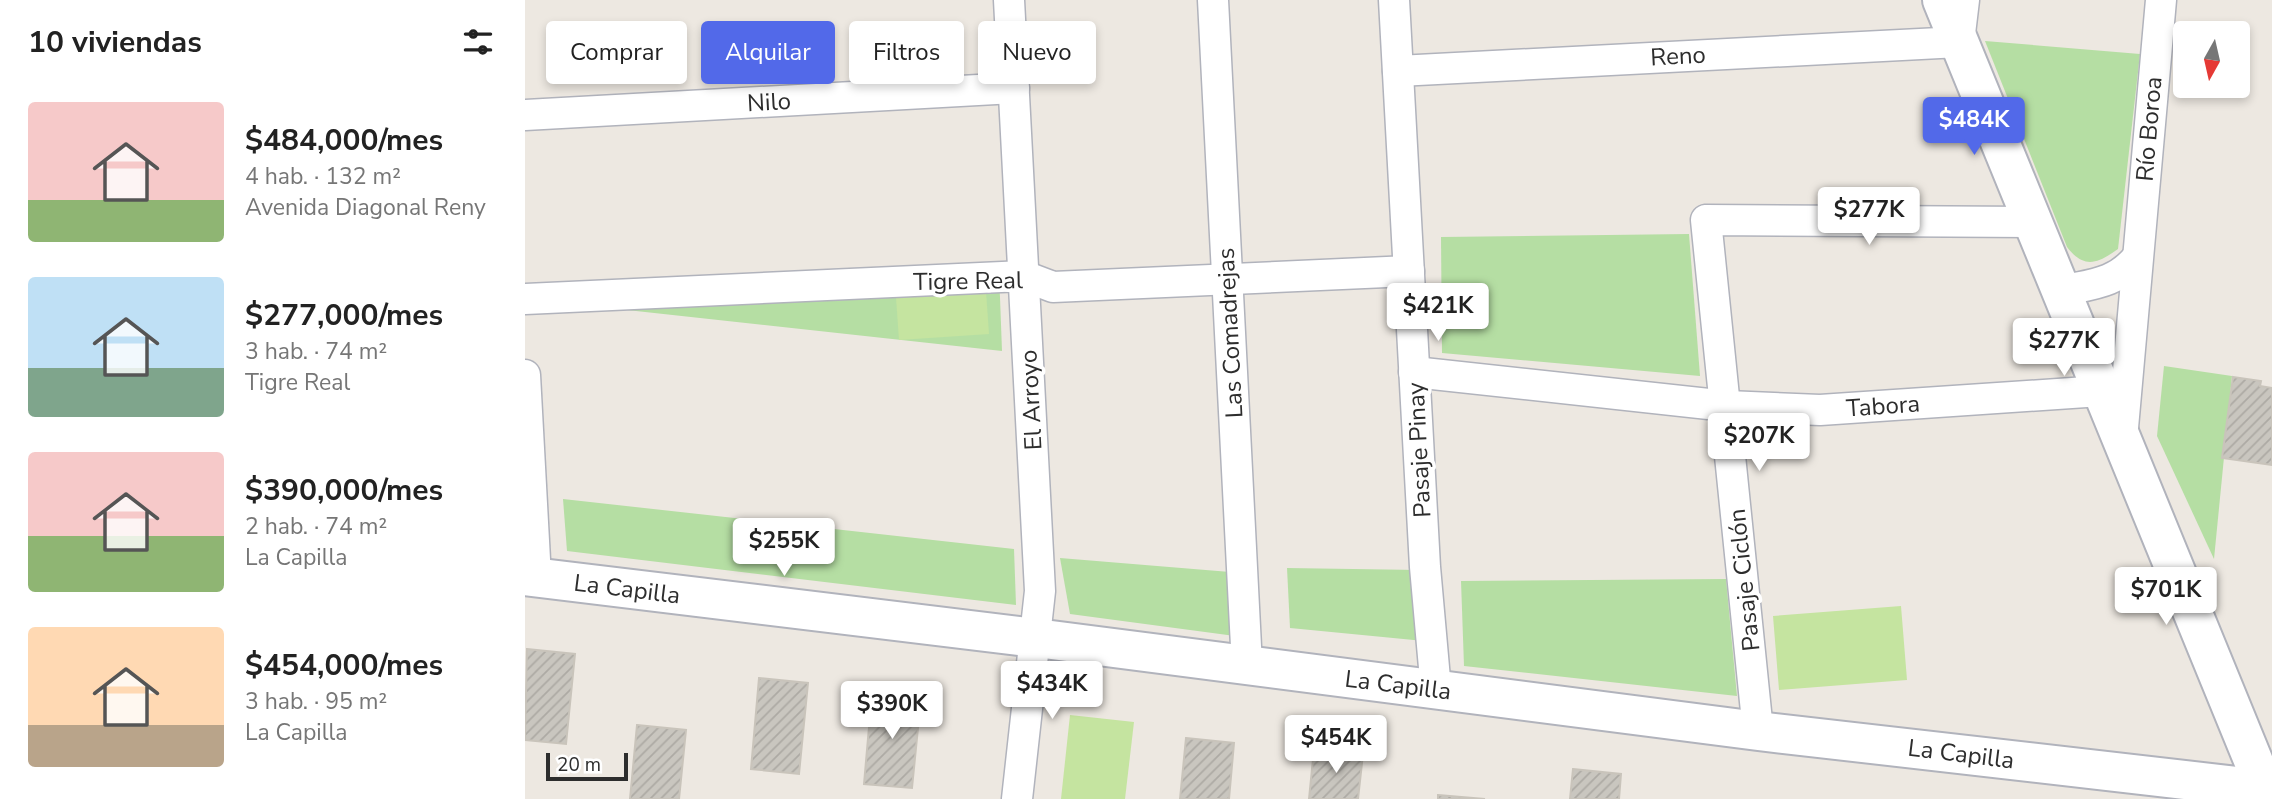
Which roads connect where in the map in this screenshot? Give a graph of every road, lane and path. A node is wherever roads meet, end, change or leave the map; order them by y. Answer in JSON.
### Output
{"nodes":[{"id":1,"x":1009,"y":0,"type":"edge"},
{"id":2,"x":1213,"y":0,"type":"edge"},
{"id":3,"x":1394,"y":0,"type":"edge"},
{"id":4,"x":1942,"y":0,"type":"edge"},
{"id":5,"x":1964,"y":0,"type":"edge"},
{"id":6,"x":2161,"y":0,"type":"edge"},
{"id":7,"x":1959,"y":42,"type":"junction"},
{"id":8,"x":1398,"y":71,"type":"junction"},
{"id":9,"x":1014,"y":88,"type":"junction"},
{"id":10,"x":525,"y":115,"type":"edge"},
{"id":11,"x":2032,"y":222,"type":"junction"},
{"id":12,"x":2137,"y":258,"type":"junction"},
{"id":13,"x":1409,"y":271,"type":"junction"},
{"id":14,"x":1024,"y":276,"type":"junction"},
{"id":15,"x":1227,"y":281,"type":"junction"},
{"id":16,"x":2061,"y":292,"type":"junction"},
{"id":17,"x":525,"y":299,"type":"edge"},
{"id":18,"x":1414,"y":372,"type":"junction"},
{"id":19,"x":525,"y":375,"type":"edge"},
{"id":20,"x":2101,"y":391,"type":"junction"},
{"id":21,"x":1727,"y":406,"type":"junction"},
{"id":22,"x":2122,"y":442,"type":"junction"},
{"id":23,"x":530,"y":577,"type":"edge"},
{"id":24,"x":1036,"y":638,"type":"junction"},
{"id":25,"x":1247,"y":666,"type":"junction"},
{"id":26,"x":1436,"y":690,"type":"junction"},
{"id":27,"x":1758,"y":731,"type":"junction"},
{"id":28,"x":2269,"y":793,"type":"edge"},
{"id":29,"x":1017,"y":799,"type":"edge"}],
"edges":[{"from":1,"to":9,"type":"street","name":"El Arroyo"},
{"from":2,"to":15,"type":"street","name":"Las Comadrejas"},
{"from":3,"to":8,"type":"street","name":"Pasaje Pinay"},
{"from":4,"to":7,"type":"street"},
{"from":5,"to":7,"type":"street"},
{"from":6,"to":12,"type":"street","name":"Río Boroa"},
{"from":7,"to":8,"type":"street","name":"Reno"},
{"from":7,"to":11,"type":"street"},
{"from":8,"to":13,"type":"street","name":"Pasaje Pinay"},
{"from":9,"to":10,"type":"street","name":"Nilo"},
{"from":9,"to":14,"type":"street","name":"El Arroyo"},
{"from":11,"to":16,"type":"street"},
{"from":11,"to":21,"type":"street","name":"Pasaje Ciclón"},
{"from":12,"to":16,"type":"street"},
{"from":12,"to":22,"type":"street","name":"Río Boroa"},
{"from":13,"to":15,"type":"street","name":"Tigre Real"},
{"from":13,"to":18,"type":"street","name":"Pasaje Pinay"},
{"from":14,"to":15,"type":"street","name":"Tigre Real"},
{"from":14,"to":17,"type":"street","name":"Tigre Real"},
{"from":14,"to":24,"type":"street","name":"El Arroyo"},
{"from":15,"to":25,"type":"street","name":"Las Comadrejas"},
{"from":16,"to":20,"type":"street"},
{"from":18,"to":21,"type":"street","name":"Tabora"},
{"from":18,"to":26,"type":"street","name":"Pasaje Pinay"},
{"from":19,"to":23,"type":"street"},
{"from":20,"to":21,"type":"street","name":"Tabora"},
{"from":20,"to":22,"type":"street"},
{"from":21,"to":27,"type":"street","name":"Pasaje Ciclón"},
{"from":22,"to":28,"type":"street"},
{"from":23,"to":24,"type":"street","name":"La Capilla"},
{"from":24,"to":25,"type":"street","name":"La Capilla"},
{"from":24,"to":29,"type":"street","name":"El Arroyo"},
{"from":25,"to":26,"type":"street","name":"La Capilla"},
{"from":26,"to":27,"type":"street","name":"La Capilla"},
{"from":27,"to":28,"type":"street","name":"La Capilla"}]}
